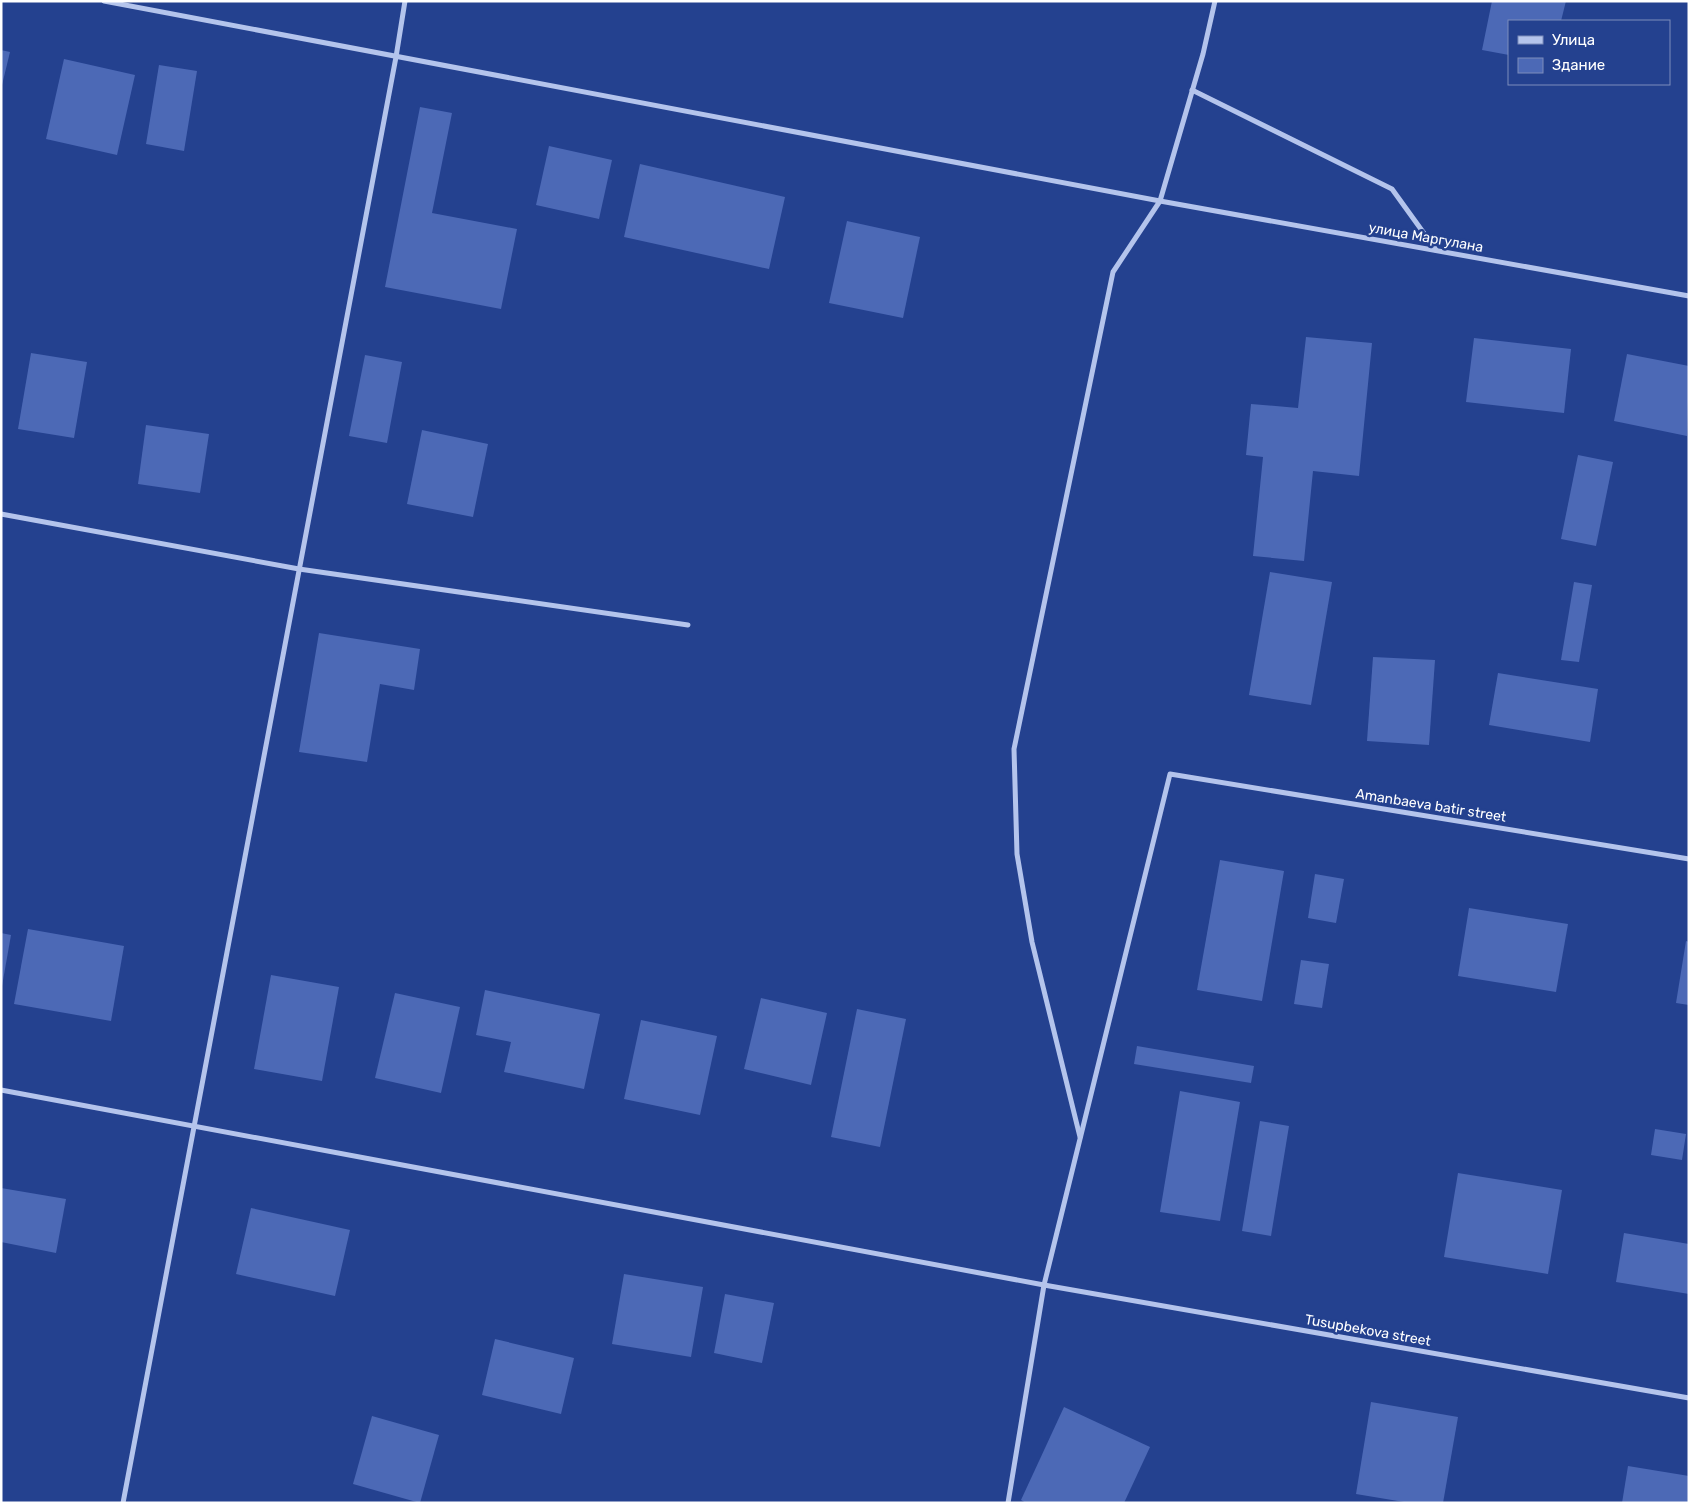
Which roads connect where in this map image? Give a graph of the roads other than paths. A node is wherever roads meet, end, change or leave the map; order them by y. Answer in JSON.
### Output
{"nodes":[{"id":1,"x":104,"y":1,"type":"edge"},
{"id":2,"x":405,"y":1,"type":"edge"},
{"id":3,"x":1215,"y":1,"type":"edge"},
{"id":4,"x":396,"y":57,"type":"junction"},
{"id":5,"x":1192,"y":90,"type":"junction"},
{"id":6,"x":1160,"y":201,"type":"junction"},
{"id":7,"x":1436,"y":250,"type":"junction"},
{"id":8,"x":1689,"y":296,"type":"edge"},
{"id":9,"x":1,"y":514,"type":"edge"},
{"id":10,"x":299,"y":568,"type":"junction"},
{"id":11,"x":688,"y":626,"type":"dead end"},
{"id":12,"x":1689,"y":859,"type":"edge"},
{"id":13,"x":1,"y":1090,"type":"edge"},
{"id":14,"x":194,"y":1125,"type":"junction"},
{"id":15,"x":1080,"y":1139,"type":"junction"},
{"id":16,"x":1044,"y":1285,"type":"junction"},
{"id":17,"x":1689,"y":1398,"type":"edge"},
{"id":18,"x":123,"y":1503,"type":"edge"},
{"id":19,"x":1008,"y":1503,"type":"edge"}],
"edges":[{"from":1,"to":4,"type":"street","name":"улица Маргулана"},
{"from":2,"to":4,"type":"street"},
{"from":3,"to":5,"type":"street"},
{"from":4,"to":6,"type":"street","name":"улица Маргулана"},
{"from":4,"to":10,"type":"street"},
{"from":5,"to":6,"type":"street"},
{"from":5,"to":7,"type":"street"},
{"from":6,"to":7,"type":"street","name":"улица Маргулана"},
{"from":6,"to":15,"type":"street"},
{"from":7,"to":8,"type":"street","name":"улица Маргулана"},
{"from":9,"to":10,"type":"street"},
{"from":10,"to":11,"type":"street"},
{"from":10,"to":14,"type":"street"},
{"from":12,"to":15,"type":"street","name":"Amanbaeva batir street"},
{"from":13,"to":14,"type":"street","name":"Tusupbekova street"},
{"from":14,"to":16,"type":"street","name":"Tusupbekova street"},
{"from":14,"to":18,"type":"street"},
{"from":15,"to":16,"type":"street"},
{"from":16,"to":17,"type":"street","name":"Tusupbekova street"},
{"from":16,"to":19,"type":"street"}]}
